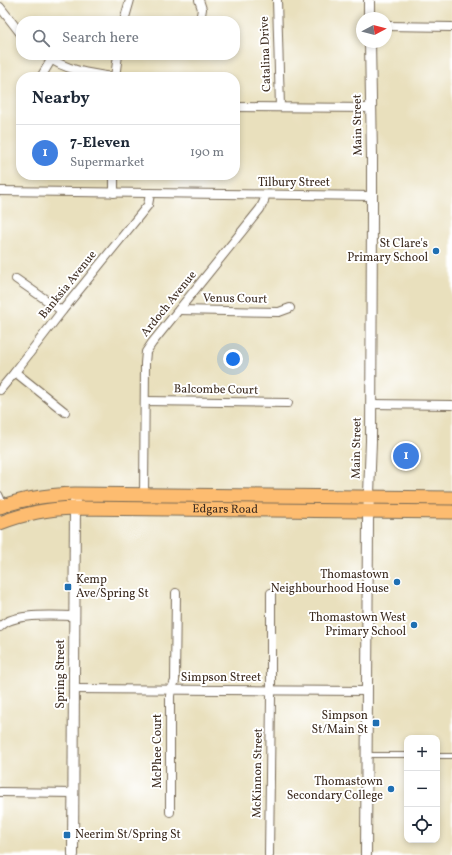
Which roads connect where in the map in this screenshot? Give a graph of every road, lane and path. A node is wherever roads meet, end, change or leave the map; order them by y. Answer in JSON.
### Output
{"nodes":[{"id":1,"x":5,"y":0,"type":"edge"},
{"id":2,"x":130,"y":0,"type":"edge"},
{"id":3,"x":199,"y":0,"type":"edge"},
{"id":4,"x":277,"y":0,"type":"edge"},
{"id":5,"x":369,"y":0,"type":"edge"},
{"id":6,"x":0,"y":4,"type":"edge"},
{"id":7,"x":0,"y":7,"type":"edge"},
{"id":8,"x":369,"y":12,"type":"edge"},
{"id":9,"x":125,"y":16,"type":"edge"},
{"id":10,"x":201,"y":16,"type":"edge"},
{"id":11,"x":392,"y":26,"type":"edge"},
{"id":12,"x":452,"y":27,"type":"edge"},
{"id":13,"x":16,"y":28,"type":"edge"},
{"id":14,"x":370,"y":48,"type":"edge"},
{"id":15,"x":47,"y":60,"type":"edge"},
{"id":16,"x":55,"y":60,"type":"edge"},
{"id":17,"x":117,"y":60,"type":"edge"},
{"id":18,"x":43,"y":72,"type":"edge"},
{"id":19,"x":82,"y":72,"type":"edge"},
{"id":20,"x":116,"y":72,"type":"edge"},
{"id":21,"x":240,"y":106,"type":"edge"},
{"id":22,"x":280,"y":107,"type":"junction"},
{"id":23,"x":371,"y":108,"type":"junction"},
{"id":24,"x":114,"y":180,"type":"edge"},
{"id":25,"x":0,"y":191,"type":"edge"},
{"id":26,"x":114,"y":193,"type":"junction"},
{"id":27,"x":150,"y":194,"type":"junction"},
{"id":28,"x":265,"y":195,"type":"junction"},
{"id":29,"x":372,"y":196,"type":"junction"},
{"id":30,"x":16,"y":279,"type":"dead end"},
{"id":31,"x":290,"y":308,"type":"dead end"},
{"id":32,"x":179,"y":310,"type":"junction"},
{"id":33,"x":62,"y":311,"type":"junction"},
{"id":34,"x":15,"y":372,"type":"junction"},
{"id":35,"x":0,"y":390,"type":"edge"},
{"id":36,"x":145,"y":401,"type":"junction"},
{"id":37,"x":288,"y":403,"type":"dead end"},
{"id":38,"x":371,"y":404,"type":"junction"},
{"id":39,"x":452,"y":405,"type":"edge"},
{"id":40,"x":65,"y":412,"type":"dead end"},
{"id":41,"x":75,"y":494,"type":"junction"},
{"id":42,"x":144,"y":494,"type":"junction"},
{"id":43,"x":370,"y":496,"type":"junction"},
{"id":44,"x":449,"y":498,"type":"edge"},
{"id":45,"x":2,"y":502,"type":"edge"},
{"id":46,"x":75,"y":508,"type":"junction"},
{"id":47,"x":369,"y":511,"type":"junction"},
{"id":48,"x":449,"y":512,"type":"edge"},
{"id":49,"x":0,"y":523,"type":"edge"},
{"id":50,"x":176,"y":593,"type":"dead end"},
{"id":51,"x":271,"y":593,"type":"dead end"},
{"id":52,"x":74,"y":616,"type":"junction"},
{"id":53,"x":0,"y":627,"type":"edge"},
{"id":54,"x":74,"y":689,"type":"junction"},
{"id":55,"x":171,"y":690,"type":"junction"},
{"id":56,"x":367,"y":690,"type":"junction"},
{"id":57,"x":271,"y":691,"type":"junction"},
{"id":58,"x":367,"y":755,"type":"junction"},
{"id":59,"x":404,"y":755,"type":"edge"},
{"id":60,"x":440,"y":756,"type":"edge"},
{"id":61,"x":452,"y":756,"type":"edge"},
{"id":62,"x":0,"y":792,"type":"edge"},
{"id":63,"x":73,"y":793,"type":"junction"},
{"id":64,"x":170,"y":812,"type":"dead end"},
{"id":65,"x":73,"y":855,"type":"edge"},
{"id":66,"x":269,"y":855,"type":"edge"},
{"id":67,"x":366,"y":855,"type":"edge"}],
"edges":[{"from":1,"to":6,"type":"street"},
{"from":2,"to":9,"type":"street"},
{"from":3,"to":10,"type":"street"},
{"from":4,"to":22,"type":"street","name":"Catalina Drive"},
{"from":5,"to":8,"type":"street"},
{"from":7,"to":13,"type":"street"},
{"from":11,"to":12,"type":"street"},
{"from":14,"to":23,"type":"street","name":"Main Street"},
{"from":15,"to":18,"type":"street"},
{"from":16,"to":19,"type":"street"},
{"from":17,"to":20,"type":"street"},
{"from":21,"to":22,"type":"street"},
{"from":22,"to":23,"type":"street"},
{"from":23,"to":29,"type":"street","name":"Main Street"},
{"from":24,"to":26,"type":"street"},
{"from":25,"to":26,"type":"street","name":"Tilbury Street"},
{"from":26,"to":27,"type":"street","name":"Tilbury Street"},
{"from":27,"to":28,"type":"street","name":"Tilbury Street"},
{"from":27,"to":33,"type":"street","name":"Banksia Avenue"},
{"from":28,"to":29,"type":"street","name":"Tilbury Street"},
{"from":28,"to":32,"type":"street","name":"Ardoch Avenue"},
{"from":29,"to":38,"type":"street","name":"Main Street"},
{"from":30,"to":33,"type":"street"},
{"from":31,"to":32,"type":"street","name":"Venus Court"},
{"from":32,"to":36,"type":"street","name":"Ardoch Avenue"},
{"from":33,"to":34,"type":"street","name":"Banksia Avenue"},
{"from":34,"to":35,"type":"street","name":"Banksia Avenue"},
{"from":34,"to":40,"type":"street"},
{"from":36,"to":37,"type":"street","name":"Balcombe Court"},
{"from":36,"to":42,"type":"street","name":"Ardoch Avenue"},
{"from":38,"to":39,"type":"street"},
{"from":38,"to":43,"type":"street","name":"Main Street"},
{"from":41,"to":42,"type":"main road","name":"Edgars Road"},
{"from":41,"to":45,"type":"main road","name":"Edgars Road"},
{"from":41,"to":46,"type":"street","name":"Spring Street"},
{"from":42,"to":43,"type":"main road","name":"Edgars Road"},
{"from":43,"to":44,"type":"main road","name":"Edgars Road"},
{"from":43,"to":47,"type":"street","name":"Main Street"},
{"from":44,"to":48,"type":"lane"},
{"from":46,"to":47,"type":"main road","name":"Edgars Road"},
{"from":46,"to":49,"type":"main road","name":"Edgars Road"},
{"from":46,"to":52,"type":"street","name":"Spring Street"},
{"from":47,"to":48,"type":"main road","name":"Edgars Road"},
{"from":47,"to":56,"type":"street","name":"Main Street"},
{"from":50,"to":55,"type":"street","name":"McPhee Court"},
{"from":51,"to":57,"type":"street","name":"McKinnon Street"},
{"from":52,"to":53,"type":"street"},
{"from":52,"to":54,"type":"street","name":"Spring Street"},
{"from":54,"to":55,"type":"street","name":"Simpson Street"},
{"from":54,"to":63,"type":"street","name":"Spring Street"},
{"from":55,"to":57,"type":"street","name":"Simpson Street"},
{"from":55,"to":64,"type":"street","name":"McPhee Court"},
{"from":56,"to":57,"type":"street","name":"Simpson Street"},
{"from":56,"to":58,"type":"street","name":"Main Street"},
{"from":57,"to":66,"type":"street","name":"McKinnon Street"},
{"from":58,"to":59,"type":"lane"},
{"from":58,"to":67,"type":"street","name":"Main Street"},
{"from":60,"to":61,"type":"lane"},
{"from":62,"to":63,"type":"street"},
{"from":63,"to":65,"type":"street","name":"Spring Street"}]}
